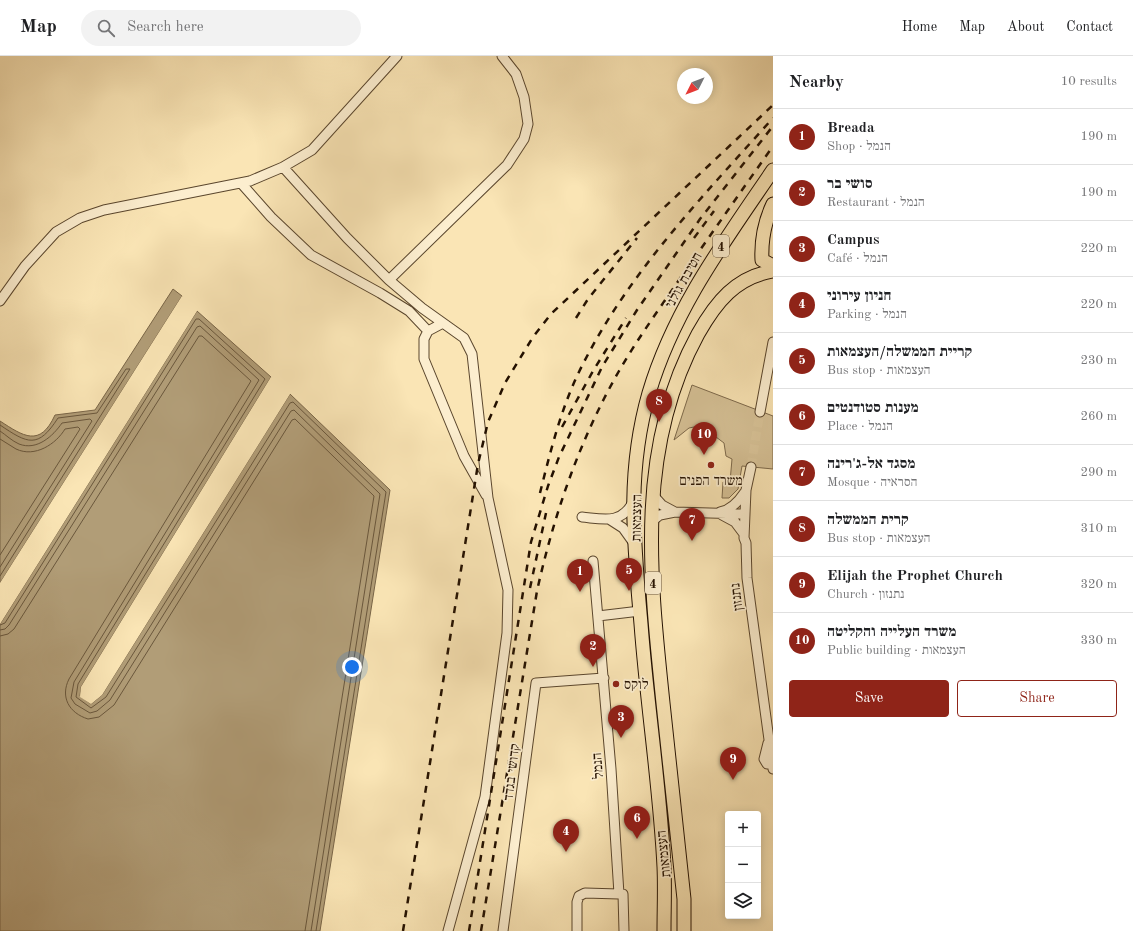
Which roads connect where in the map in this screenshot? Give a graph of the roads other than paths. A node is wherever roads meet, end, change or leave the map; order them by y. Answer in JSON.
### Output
{"nodes":[{"id":1,"x":397,"y":56,"type":"edge"},
{"id":2,"x":502,"y":56,"type":"edge"},
{"id":3,"x":283,"y":167,"type":"junction"},
{"id":4,"x":773,"y":170,"type":"edge"},
{"id":5,"x":240,"y":183,"type":"junction"},
{"id":6,"x":773,"y":204,"type":"edge"},
{"id":7,"x":773,"y":266,"type":"edge"},
{"id":8,"x":773,"y":271,"type":"edge"},
{"id":9,"x":389,"y":280,"type":"junction"},
{"id":10,"x":0,"y":301,"type":"edge"},
{"id":11,"x":443,"y":323,"type":"junction"},
{"id":12,"x":676,"y":326,"type":"joint"},
{"id":13,"x":428,"y":331,"type":"junction"},
{"id":14,"x":773,"y":342,"type":"edge"},
{"id":15,"x":760,"y":412,"type":"tunnel mouth"},
{"id":16,"x":751,"y":467,"type":"tunnel mouth"},
{"id":17,"x":746,"y":490,"type":"junction"},
{"id":18,"x":652,"y":494,"type":"junction"},
{"id":19,"x":488,"y":498,"type":"junction"},
{"id":20,"x":633,"y":502,"type":"junction"},
{"id":21,"x":675,"y":512,"type":"junction"},
{"id":22,"x":711,"y":513,"type":"junction"},
{"id":23,"x":747,"y":516,"type":"junction"},
{"id":24,"x":582,"y":517,"type":"dead end"},
{"id":25,"x":609,"y":519,"type":"junction"},
{"id":26,"x":651,"y":522,"type":"junction"},
{"id":27,"x":744,"y":534,"type":"junction"},
{"id":28,"x":634,"y":544,"type":"junction"},
{"id":29,"x":746,"y":544,"type":"junction"},
{"id":30,"x":593,"y":561,"type":"dead end"},
{"id":31,"x":640,"y":611,"type":"junction"},
{"id":32,"x":598,"y":616,"type":"junction"},
{"id":33,"x":604,"y":678,"type":"junction"},
{"id":34,"x":773,"y":766,"type":"edge"},
{"id":35,"x":619,"y":894,"type":"junction"},
{"id":36,"x":448,"y":931,"type":"edge"},
{"id":37,"x":503,"y":931,"type":"edge"},
{"id":38,"x":577,"y":931,"type":"edge"},
{"id":39,"x":624,"y":931,"type":"edge"},
{"id":40,"x":664,"y":931,"type":"edge"},
{"id":41,"x":684,"y":931,"type":"edge"}],
"edges":[{"from":1,"to":3,"type":"street"},
{"from":2,"to":9,"type":"street"},
{"from":3,"to":5,"type":"street"},
{"from":3,"to":9,"type":"street"},
{"from":4,"to":12,"type":"highway","name":"חטיבת גולני","number":"4"},
{"from":5,"to":10,"type":"street"},
{"from":5,"to":13,"type":"street"},
{"from":6,"to":7,"type":"highway"},
{"from":8,"to":18,"type":"highway","name":"העצמאות","number":"4"},
{"from":9,"to":11,"type":"street"},
{"from":11,"to":13,"type":"street"},
{"from":11,"to":19,"type":"street"},
{"from":12,"to":20,"type":"highway","name":"העצמאות","number":"4"},
{"from":13,"to":19,"type":"street"},
{"from":14,"to":15,"type":"street"},
{"from":16,"to":17,"type":"street","name":"נתנזון"},
{"from":17,"to":22,"type":"street"},
{"from":17,"to":23,"type":"street","name":"נתנזון"},
{"from":18,"to":21,"type":"street"},
{"from":18,"to":26,"type":"highway","name":"העצמאות","number":"4"},
{"from":19,"to":36,"type":"street"},
{"from":20,"to":25,"type":"street"},
{"from":20,"to":28,"type":"highway","name":"העצמאות","number":"4"},
{"from":21,"to":22,"type":"street"},
{"from":21,"to":26,"type":"street"},
{"from":22,"to":23,"type":"street"},
{"from":22,"to":27,"type":"street"},
{"from":23,"to":27,"type":"street","name":"נתנזון"},
{"from":23,"to":29,"type":"street","name":"נתנזון"},
{"from":24,"to":25,"type":"street"},
{"from":25,"to":28,"type":"street"},
{"from":26,"to":41,"type":"highway","name":"העצמאות","number":"4"},
{"from":27,"to":29,"type":"street","name":"נתנזון"},
{"from":28,"to":31,"type":"highway","name":"העצמאות","number":"4"},
{"from":29,"to":34,"type":"street","name":"נתנזון"},
{"from":30,"to":32,"type":"street","name":"הנמל"},
{"from":31,"to":32,"type":"street"},
{"from":31,"to":40,"type":"highway","name":"העצמאות","number":"4"},
{"from":32,"to":33,"type":"street","name":"הנמל"},
{"from":33,"to":35,"type":"street","name":"הנמל"},
{"from":33,"to":37,"type":"street","name":"קדושי בגדד"},
{"from":35,"to":38,"type":"street"},
{"from":35,"to":39,"type":"street","name":"הנמל"}]}
